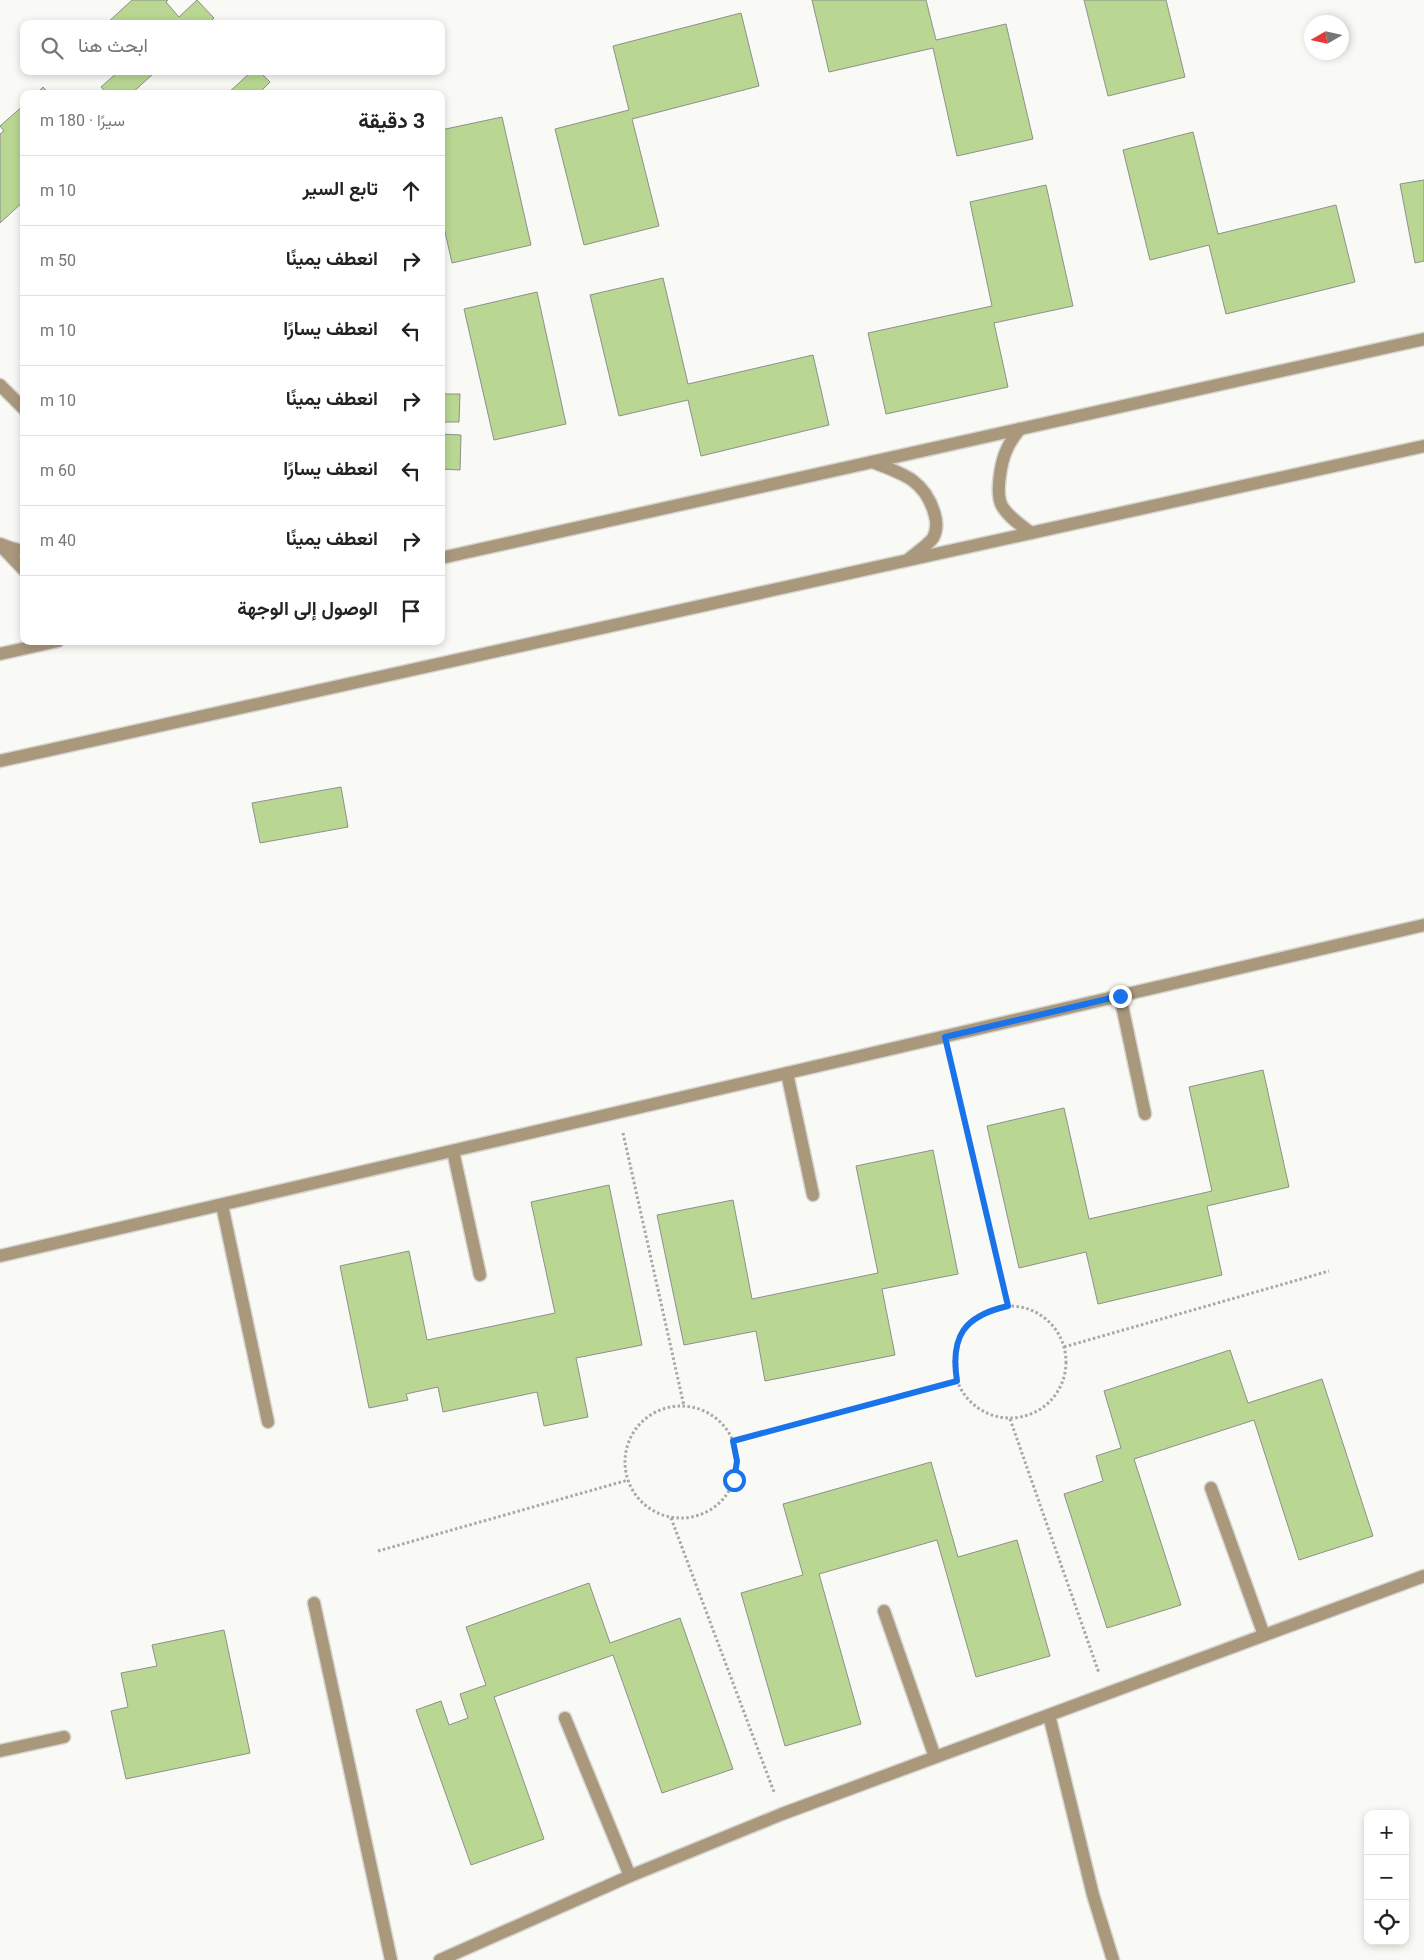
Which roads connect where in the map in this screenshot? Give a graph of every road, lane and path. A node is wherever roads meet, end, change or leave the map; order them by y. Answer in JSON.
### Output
{"nodes":[{"id":1,"x":1424,"y":339,"type":"edge"},
{"id":2,"x":0,"y":385,"type":"edge"},
{"id":3,"x":20,"y":405,"type":"edge"},
{"id":4,"x":1020,"y":429,"type":"junction"},
{"id":5,"x":1424,"y":446,"type":"edge"},
{"id":6,"x":871,"y":462,"type":"junction"},
{"id":7,"x":1031,"y":533,"type":"junction"},
{"id":8,"x":0,"y":544,"type":"edge"},
{"id":9,"x":20,"y":550,"type":"edge"},
{"id":10,"x":445,"y":557,"type":"edge"},
{"id":11,"x":908,"y":560,"type":"junction"},
{"id":12,"x":20,"y":566,"type":"edge"},
{"id":13,"x":40,"y":645,"type":"edge"},
{"id":14,"x":0,"y":654,"type":"edge"},
{"id":15,"x":0,"y":761,"type":"edge"},
{"id":16,"x":1424,"y":925,"type":"edge"},
{"id":17,"x":1120,"y":996,"type":"junction"},
{"id":18,"x":945,"y":1037,"type":"junction"},
{"id":19,"x":787,"y":1074,"type":"junction"},
{"id":20,"x":619,"y":1113,"type":"junction"},
{"id":21,"x":1145,"y":1114,"type":"dead end"},
{"id":22,"x":453,"y":1151,"type":"junction"},
{"id":23,"x":814,"y":1195,"type":"dead end"},
{"id":24,"x":222,"y":1205,"type":"junction"},
{"id":25,"x":0,"y":1256,"type":"edge"},
{"id":26,"x":1329,"y":1271,"type":"dead end"},
{"id":27,"x":480,"y":1275,"type":"dead end"},
{"id":28,"x":1008,"y":1306,"type":"junction"},
{"id":29,"x":1064,"y":1347,"type":"junction"},
{"id":30,"x":957,"y":1381,"type":"junction"},
{"id":31,"x":684,"y":1406,"type":"junction"},
{"id":32,"x":1010,"y":1418,"type":"junction"},
{"id":33,"x":268,"y":1422,"type":"dead end"},
{"id":34,"x":733,"y":1441,"type":"junction"},
{"id":35,"x":628,"y":1480,"type":"junction"},
{"id":36,"x":1211,"y":1488,"type":"dead end"},
{"id":37,"x":671,"y":1518,"type":"junction"},
{"id":38,"x":378,"y":1551,"type":"dead end"},
{"id":39,"x":1424,"y":1576,"type":"edge"},
{"id":40,"x":314,"y":1603,"type":"dead end"},
{"id":41,"x":884,"y":1611,"type":"dead end"},
{"id":42,"x":1264,"y":1635,"type":"junction"},
{"id":43,"x":1106,"y":1693,"type":"junction"},
{"id":44,"x":1049,"y":1715,"type":"junction"},
{"id":45,"x":565,"y":1718,"type":"dead end"},
{"id":46,"x":64,"y":1737,"type":"dead end"},
{"id":47,"x":0,"y":1751,"type":"edge"},
{"id":48,"x":935,"y":1757,"type":"junction"},
{"id":49,"x":782,"y":1814,"type":"junction"},
{"id":50,"x":630,"y":1876,"type":"junction"},
{"id":51,"x":391,"y":1960,"type":"edge"},
{"id":52,"x":440,"y":1960,"type":"edge"},
{"id":53,"x":1113,"y":1960,"type":"edge"}],
"edges":[{"from":1,"to":4,"type":"street"},
{"from":2,"to":3,"type":"street"},
{"from":4,"to":6,"type":"street"},
{"from":4,"to":7,"type":"street"},
{"from":5,"to":7,"type":"street"},
{"from":6,"to":10,"type":"street"},
{"from":6,"to":11,"type":"street"},
{"from":7,"to":11,"type":"street"},
{"from":8,"to":9,"type":"street"},
{"from":8,"to":12,"type":"street"},
{"from":11,"to":15,"type":"street"},
{"from":13,"to":14,"type":"street"},
{"from":16,"to":17,"type":"street"},
{"from":17,"to":18,"type":"street"},
{"from":17,"to":21,"type":"street"},
{"from":18,"to":19,"type":"street"},
{"from":18,"to":28,"type":"path"},
{"from":19,"to":20,"type":"street"},
{"from":19,"to":23,"type":"street"},
{"from":20,"to":22,"type":"street"},
{"from":20,"to":31,"type":"path"},
{"from":22,"to":24,"type":"street"},
{"from":22,"to":27,"type":"street"},
{"from":24,"to":25,"type":"street"},
{"from":24,"to":33,"type":"street"},
{"from":26,"to":29,"type":"path"},
{"from":28,"to":29,"type":"path"},
{"from":28,"to":30,"type":"path"},
{"from":29,"to":32,"type":"path"},
{"from":30,"to":32,"type":"path"},
{"from":30,"to":34,"type":"path"},
{"from":31,"to":34,"type":"path"},
{"from":31,"to":35,"type":"path"},
{"from":32,"to":43,"type":"path"},
{"from":34,"to":37,"type":"path"},
{"from":35,"to":37,"type":"path"},
{"from":35,"to":38,"type":"path"},
{"from":36,"to":42,"type":"street"},
{"from":37,"to":49,"type":"path"},
{"from":39,"to":42,"type":"street"},
{"from":40,"to":51,"type":"street"},
{"from":41,"to":48,"type":"street"},
{"from":42,"to":43,"type":"street"},
{"from":43,"to":44,"type":"street"},
{"from":44,"to":48,"type":"street"},
{"from":44,"to":53,"type":"street"},
{"from":45,"to":50,"type":"street"},
{"from":46,"to":47,"type":"street"},
{"from":48,"to":49,"type":"street"},
{"from":49,"to":50,"type":"street"},
{"from":50,"to":52,"type":"street"}]}
